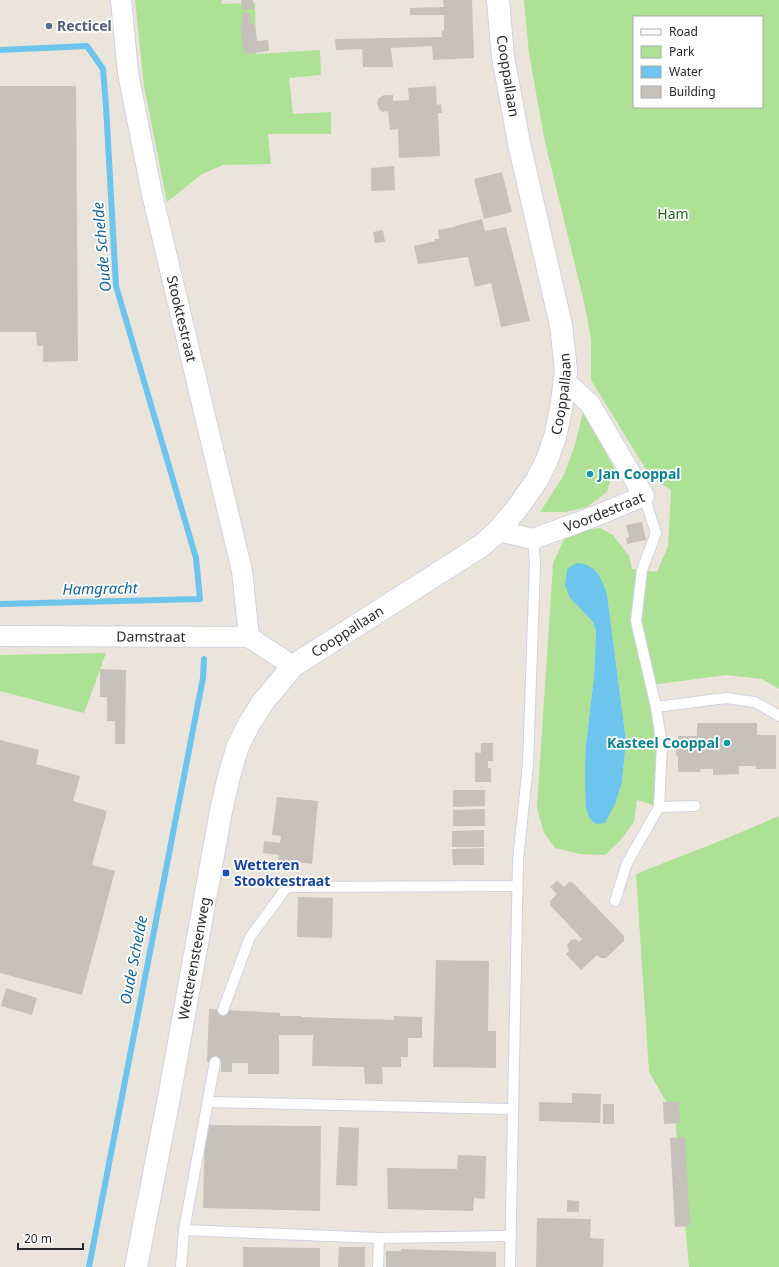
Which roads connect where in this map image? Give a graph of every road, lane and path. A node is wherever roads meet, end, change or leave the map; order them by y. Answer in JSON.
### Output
{"nodes":[{"id":1,"x":121,"y":0,"type":"edge"},
{"id":2,"x":498,"y":0,"type":"edge"},
{"id":3,"x":565,"y":380,"type":"junction"},
{"id":4,"x":644,"y":496,"type":"junction"},
{"id":5,"x":498,"y":531,"type":"junction"},
{"id":6,"x":533,"y":539,"type":"junction"},
{"id":7,"x":0,"y":636,"type":"edge"},
{"id":8,"x":249,"y":637,"type":"junction"},
{"id":9,"x":293,"y":666,"type":"junction"},
{"id":10,"x":656,"y":707,"type":"junction"},
{"id":11,"x":779,"y":716,"type":"edge"},
{"id":12,"x":695,"y":806,"type":"dead end"},
{"id":13,"x":659,"y":807,"type":"junction"},
{"id":14,"x":517,"y":886,"type":"junction"},
{"id":15,"x":615,"y":901,"type":"dead end"},
{"id":16,"x":223,"y":1010,"type":"dead end"},
{"id":17,"x":215,"y":1062,"type":"dead end"},
{"id":18,"x":207,"y":1102,"type":"junction"},
{"id":19,"x":513,"y":1109,"type":"junction"},
{"id":20,"x":184,"y":1230,"type":"junction"},
{"id":21,"x":511,"y":1236,"type":"junction"},
{"id":22,"x":378,"y":1238,"type":"junction"},
{"id":23,"x":136,"y":1267,"type":"edge"},
{"id":24,"x":181,"y":1267,"type":"edge"},
{"id":25,"x":378,"y":1267,"type":"edge"},
{"id":26,"x":510,"y":1267,"type":"edge"}],
"edges":[{"from":1,"to":8,"type":"street","name":"Stooktestraat"},
{"from":2,"to":3,"type":"street","name":"Cooppallaan"},
{"from":3,"to":4,"type":"street","name":"Voordestraat"},
{"from":3,"to":5,"type":"street","name":"Cooppallaan"},
{"from":4,"to":6,"type":"street","name":"Voordestraat"},
{"from":4,"to":10,"type":"lane"},
{"from":5,"to":6,"type":"street"},
{"from":5,"to":9,"type":"street","name":"Cooppallaan"},
{"from":6,"to":14,"type":"lane"},
{"from":7,"to":8,"type":"street","name":"Damstraat"},
{"from":8,"to":9,"type":"street"},
{"from":9,"to":23,"type":"street","name":"Wetterensteenweg"},
{"from":10,"to":11,"type":"lane"},
{"from":10,"to":13,"type":"lane"},
{"from":12,"to":13,"type":"lane"},
{"from":13,"to":15,"type":"lane"},
{"from":14,"to":16,"type":"lane"},
{"from":14,"to":19,"type":"lane"},
{"from":17,"to":18,"type":"lane"},
{"from":18,"to":19,"type":"lane"},
{"from":18,"to":20,"type":"lane"},
{"from":19,"to":21,"type":"lane"},
{"from":20,"to":22,"type":"lane"},
{"from":20,"to":24,"type":"lane"},
{"from":21,"to":22,"type":"lane"},
{"from":21,"to":26,"type":"lane"},
{"from":22,"to":25,"type":"lane"}]}
